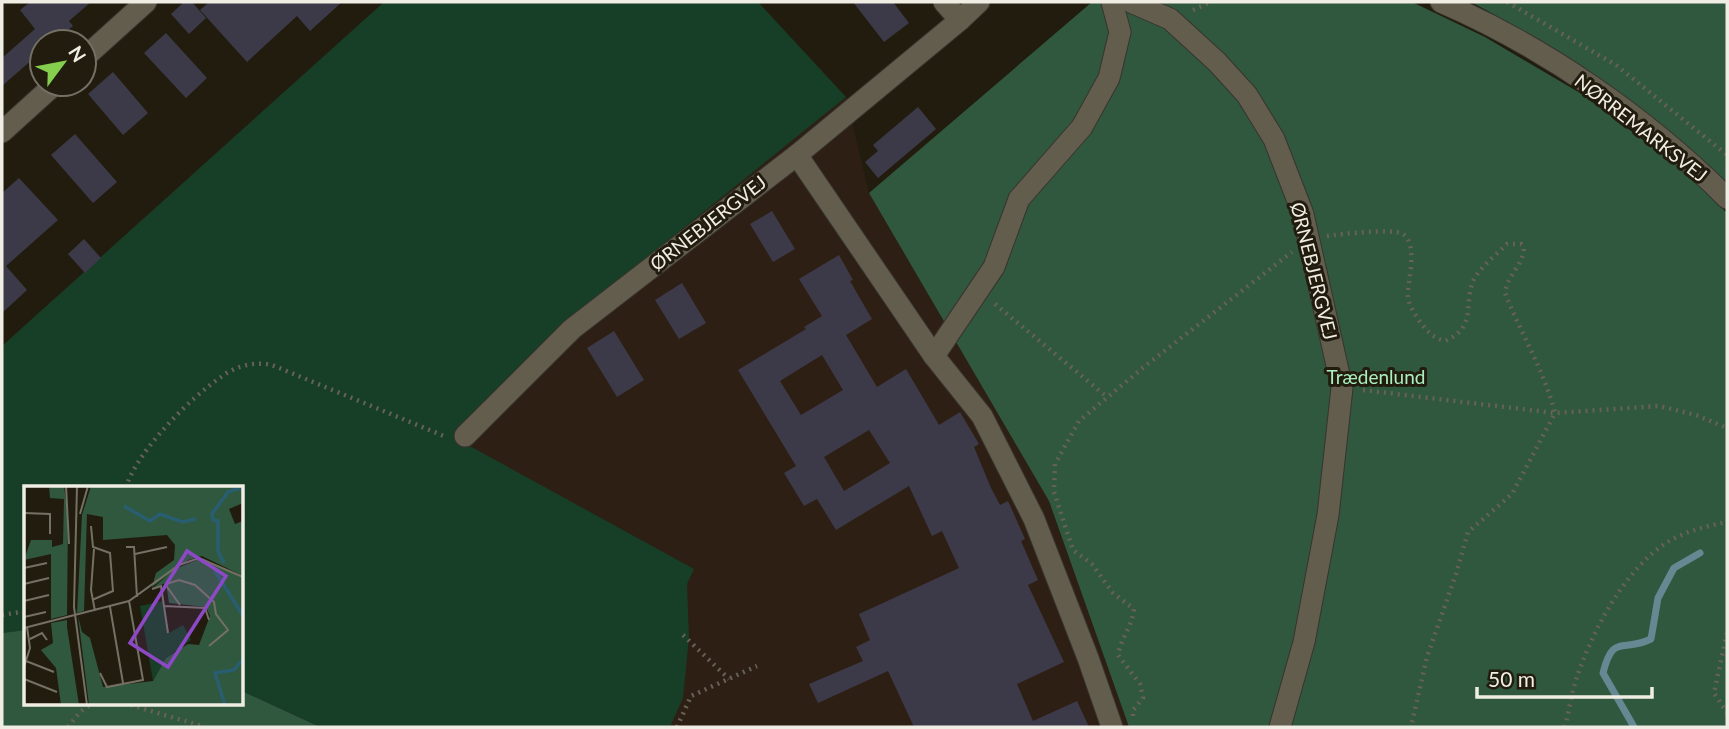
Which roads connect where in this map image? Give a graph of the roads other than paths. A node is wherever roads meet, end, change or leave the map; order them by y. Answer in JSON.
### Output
{"nodes":[{"id":1,"x":146,"y":2,"type":"edge"},
{"id":2,"x":944,"y":2,"type":"edge"},
{"id":3,"x":979,"y":2,"type":"edge"},
{"id":4,"x":1112,"y":2,"type":"edge"},
{"id":5,"x":1131,"y":2,"type":"edge"},
{"id":6,"x":1441,"y":2,"type":"edge"},
{"id":7,"x":960,"y":20,"type":"junction"},
{"id":8,"x":98,"y":45,"type":"edge"},
{"id":9,"x":40,"y":98,"type":"edge"},
{"id":10,"x":2,"y":132,"type":"edge"},
{"id":11,"x":797,"y":155,"type":"junction"},
{"id":12,"x":1727,"y":198,"type":"edge"},
{"id":13,"x":934,"y":356,"type":"junction"},
{"id":14,"x":466,"y":436,"type":"road end"},
{"id":15,"x":1112,"y":727,"type":"edge"},
{"id":16,"x":1280,"y":727,"type":"edge"}],
"edges":[{"from":1,"to":8,"type":"street"},
{"from":2,"to":7,"type":"street"},
{"from":3,"to":7,"type":"street","name":"ØRNEBJERGVEJ"},
{"from":4,"to":13,"type":"street"},
{"from":5,"to":16,"type":"street","name":"ØRNEBJERGVEJ"},
{"from":6,"to":12,"type":"street","name":"NØRREMARKSVEJ"},
{"from":7,"to":11,"type":"street","name":"ØRNEBJERGVEJ"},
{"from":9,"to":10,"type":"street"},
{"from":11,"to":13,"type":"street"},
{"from":11,"to":14,"type":"street","name":"ØRNEBJERGVEJ"},
{"from":13,"to":15,"type":"street"}]}
